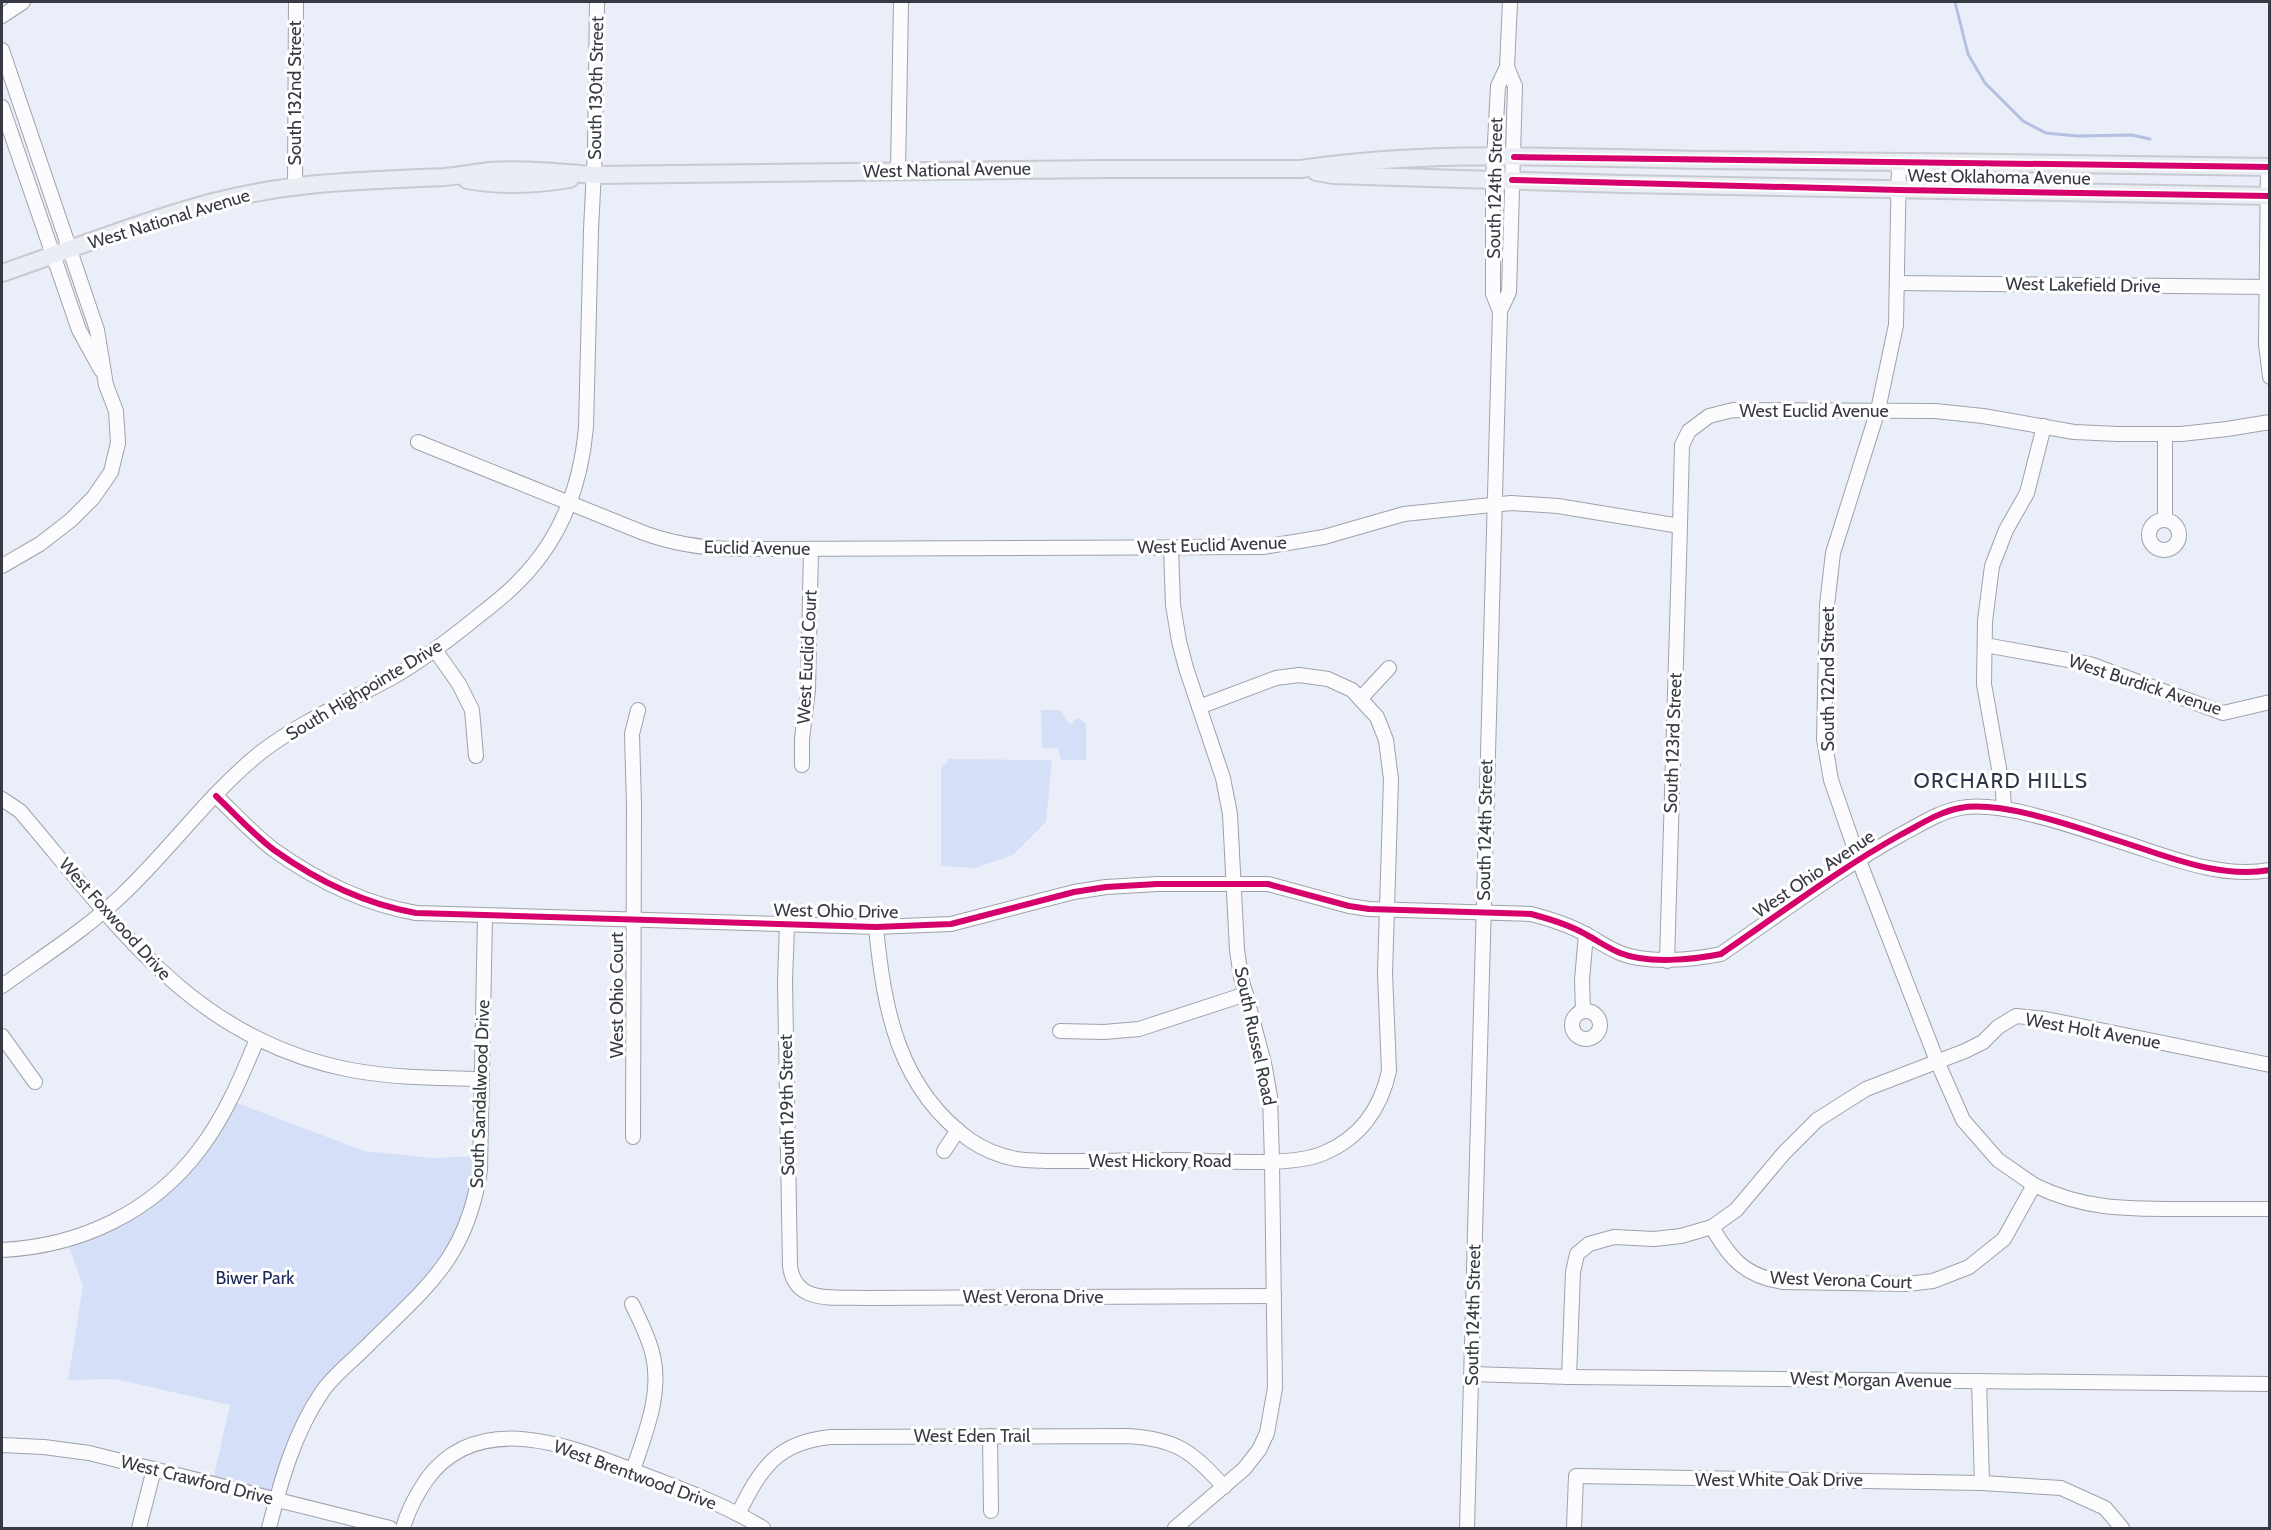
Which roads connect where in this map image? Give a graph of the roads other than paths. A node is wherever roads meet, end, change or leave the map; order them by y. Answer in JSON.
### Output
{"nodes":[{"id":1,"x":23,"y":2,"type":"edge"},
{"id":2,"x":296,"y":2,"type":"edge"},
{"id":3,"x":597,"y":2,"type":"edge"},
{"id":4,"x":901,"y":2,"type":"edge"},
{"id":5,"x":1510,"y":2,"type":"edge"},
{"id":6,"x":2,"y":16,"type":"edge"},
{"id":7,"x":2,"y":50,"type":"edge"},
{"id":8,"x":1508,"y":67,"type":"junction"},
{"id":9,"x":2,"y":106,"type":"edge"},
{"id":10,"x":1494,"y":157,"type":"junction"},
{"id":11,"x":1514,"y":158,"type":"junction"},
{"id":12,"x":1899,"y":161,"type":"junction"},
{"id":13,"x":2269,"y":167,"type":"edge"},
{"id":14,"x":1301,"y":169,"type":"junction"},
{"id":15,"x":898,"y":171,"type":"junction"},
{"id":16,"x":594,"y":175,"type":"junction"},
{"id":17,"x":1493,"y":180,"type":"junction"},
{"id":18,"x":1512,"y":180,"type":"junction"},
{"id":19,"x":295,"y":185,"type":"junction"},
{"id":20,"x":1899,"y":190,"type":"junction"},
{"id":21,"x":2269,"y":196,"type":"edge"},
{"id":22,"x":71,"y":250,"type":"junction"},
{"id":23,"x":52,"y":256,"type":"junction"},
{"id":24,"x":2,"y":273,"type":"edge"},
{"id":25,"x":1897,"y":283,"type":"junction"},
{"id":26,"x":2268,"y":287,"type":"edge"},
{"id":27,"x":89,"y":307,"type":"junction"},
{"id":28,"x":1500,"y":311,"type":"junction"},
{"id":29,"x":73,"y":313,"type":"junction"},
{"id":30,"x":104,"y":375,"type":"junction"},
{"id":31,"x":2270,"y":377,"type":"edge"},
{"id":32,"x":1878,"y":410,"type":"junction"},
{"id":33,"x":2270,"y":422,"type":"edge"},
{"id":34,"x":2044,"y":426,"type":"junction"},
{"id":35,"x":2165,"y":434,"type":"junction"},
{"id":36,"x":418,"y":442,"type":"dead end"},
{"id":37,"x":569,"y":504,"type":"junction"},
{"id":38,"x":1493,"y":504,"type":"junction"},
{"id":39,"x":2165,"y":520,"type":"dead end"},
{"id":40,"x":1680,"y":526,"type":"junction"},
{"id":41,"x":1171,"y":548,"type":"junction"},
{"id":42,"x":811,"y":549,"type":"junction"},
{"id":43,"x":952,"y":549,"type":"joint"},
{"id":44,"x":2,"y":566,"type":"edge"},
{"id":45,"x":1985,"y":645,"type":"junction"},
{"id":46,"x":435,"y":650,"type":"junction"},
{"id":47,"x":1389,"y":668,"type":"dead end"},
{"id":48,"x":1361,"y":698,"type":"junction"},
{"id":49,"x":2270,"y":702,"type":"edge"},
{"id":50,"x":1199,"y":707,"type":"junction"},
{"id":51,"x":638,"y":710,"type":"dead end"},
{"id":52,"x":476,"y":756,"type":"dead end"},
{"id":53,"x":802,"y":765,"type":"dead end"},
{"id":54,"x":216,"y":796,"type":"junction"},
{"id":55,"x":2,"y":799,"type":"edge"},
{"id":56,"x":2004,"y":809,"type":"junction"},
{"id":57,"x":1858,"y":858,"type":"junction"},
{"id":58,"x":2270,"y":870,"type":"edge"},
{"id":59,"x":1233,"y":883,"type":"junction"},
{"id":60,"x":105,"y":910,"type":"junction"},
{"id":61,"x":1387,"y":910,"type":"junction"},
{"id":62,"x":1483,"y":911,"type":"junction"},
{"id":63,"x":485,"y":916,"type":"junction"},
{"id":64,"x":632,"y":920,"type":"junction"},
{"id":65,"x":787,"y":924,"type":"junction"},
{"id":66,"x":876,"y":927,"type":"junction"},
{"id":67,"x":1586,"y":934,"type":"junction"},
{"id":68,"x":1667,"y":961,"type":"junction"},
{"id":69,"x":2,"y":986,"type":"edge"},
{"id":70,"x":1246,"y":994,"type":"junction"},
{"id":71,"x":1583,"y":1011,"type":"dead end"},
{"id":72,"x":1060,"y":1031,"type":"dead end"},
{"id":73,"x":2,"y":1036,"type":"edge"},
{"id":74,"x":257,"y":1039,"type":"junction"},
{"id":75,"x":1937,"y":1061,"type":"junction"},
{"id":76,"x":2270,"y":1065,"type":"edge"},
{"id":77,"x":482,"y":1079,"type":"junction"},
{"id":78,"x":35,"y":1082,"type":"dead end"},
{"id":79,"x":958,"y":1130,"type":"junction"},
{"id":80,"x":633,"y":1137,"type":"dead end"},
{"id":81,"x":944,"y":1151,"type":"dead end"},
{"id":82,"x":1272,"y":1161,"type":"junction"},
{"id":83,"x":2034,"y":1185,"type":"junction"},
{"id":84,"x":2270,"y":1209,"type":"edge"},
{"id":85,"x":1712,"y":1227,"type":"junction"},
{"id":86,"x":2,"y":1250,"type":"edge"},
{"id":87,"x":796,"y":1284,"type":"joint"},
{"id":88,"x":1274,"y":1296,"type":"junction"},
{"id":89,"x":632,"y":1304,"type":"dead end"},
{"id":90,"x":1472,"y":1374,"type":"junction"},
{"id":91,"x":1569,"y":1377,"type":"junction"},
{"id":92,"x":1979,"y":1381,"type":"junction"},
{"id":93,"x":2270,"y":1384,"type":"edge"},
{"id":94,"x":990,"y":1436,"type":"junction"},
{"id":95,"x":2,"y":1445,"type":"edge"},
{"id":96,"x":154,"y":1469,"type":"junction"},
{"id":97,"x":633,"y":1470,"type":"junction"},
{"id":98,"x":1982,"y":1483,"type":"junction"},
{"id":99,"x":1224,"y":1486,"type":"junction"},
{"id":100,"x":276,"y":1500,"type":"junction"},
{"id":101,"x":991,"y":1511,"type":"dead end"},
{"id":102,"x":738,"y":1514,"type":"junction"},
{"id":103,"x":139,"y":1528,"type":"edge"},
{"id":104,"x":269,"y":1528,"type":"edge"},
{"id":105,"x":390,"y":1528,"type":"edge"},
{"id":106,"x":403,"y":1528,"type":"edge"},
{"id":107,"x":763,"y":1528,"type":"edge"},
{"id":108,"x":1174,"y":1528,"type":"edge"},
{"id":109,"x":1467,"y":1528,"type":"edge"},
{"id":110,"x":1574,"y":1528,"type":"edge"},
{"id":111,"x":2122,"y":1528,"type":"edge"}],
"edges":[{"from":1,"to":6,"type":"street"},
{"from":2,"to":19,"type":"street","name":"South 132nd Street"},
{"from":3,"to":16,"type":"street","name":"South 130th Street"},
{"from":4,"to":15,"type":"street"},
{"from":5,"to":8,"type":"street","name":"South 124th Street"},
{"from":7,"to":22,"type":"street"},
{"from":8,"to":10,"type":"street","name":"South 124th Street"},
{"from":8,"to":11,"type":"street","name":"South 124th Street"},
{"from":9,"to":23,"type":"street"},
{"from":10,"to":11,"type":"main road","name":"West National Avenue"},
{"from":10,"to":14,"type":"main road","name":"West National Avenue"},
{"from":10,"to":17,"type":"street","name":"South 124th Street"},
{"from":11,"to":12,"type":"main road","name":"West Oklahoma Avenue"},
{"from":11,"to":18,"type":"street","name":"South 124th Street"},
{"from":12,"to":13,"type":"main road","name":"West Oklahoma Avenue"},
{"from":12,"to":20,"type":"street","name":"South 122nd Street"},
{"from":13,"to":21,"type":"street"},
{"from":14,"to":15,"type":"main road","name":"West National Avenue"},
{"from":14,"to":17,"type":"main road","name":"West National Avenue"},
{"from":15,"to":16,"type":"main road","name":"West National Avenue"},
{"from":16,"to":19,"type":"main road","name":"West National Avenue"},
{"from":16,"to":37,"type":"street","name":"South Highpointe Drive"},
{"from":17,"to":18,"type":"main road","name":"West National Avenue"},
{"from":17,"to":28,"type":"street","name":"South 124th Street"},
{"from":18,"to":20,"type":"main road","name":"West Oklahoma Avenue"},
{"from":18,"to":28,"type":"street","name":"South 124th Street"},
{"from":19,"to":22,"type":"main road","name":"West National Avenue"},
{"from":20,"to":21,"type":"main road","name":"West Oklahoma Avenue"},
{"from":20,"to":25,"type":"street","name":"South 122nd Street"},
{"from":21,"to":26,"type":"street"},
{"from":22,"to":23,"type":"main road","name":"West National Avenue"},
{"from":22,"to":27,"type":"street"},
{"from":23,"to":24,"type":"main road","name":"West National Avenue"},
{"from":23,"to":29,"type":"street"},
{"from":25,"to":26,"type":"street","name":"West Lakefield Drive"},
{"from":25,"to":32,"type":"street","name":"South 122nd Street"},
{"from":26,"to":31,"type":"street"},
{"from":27,"to":29,"type":"street"},
{"from":27,"to":30,"type":"street"},
{"from":28,"to":38,"type":"street","name":"South 124th Street"},
{"from":29,"to":30,"type":"street"},
{"from":30,"to":44,"type":"street"},
{"from":32,"to":34,"type":"street","name":"West Euclid Avenue"},
{"from":32,"to":40,"type":"street","name":"West Euclid Avenue"},
{"from":32,"to":57,"type":"street","name":"South 122nd Street"},
{"from":33,"to":35,"type":"street","name":"West Euclid Avenue"},
{"from":34,"to":35,"type":"street","name":"West Euclid Avenue"},
{"from":34,"to":45,"type":"street"},
{"from":35,"to":39,"type":"street"},
{"from":36,"to":37,"type":"street","name":"Euclid Avenue"},
{"from":37,"to":42,"type":"street","name":"Euclid Avenue"},
{"from":37,"to":46,"type":"street","name":"South Highpointe Drive"},
{"from":38,"to":40,"type":"street","name":"West Euclid Avenue"},
{"from":38,"to":41,"type":"street","name":"West Euclid Avenue"},
{"from":38,"to":62,"type":"street","name":"South 124th Street"},
{"from":40,"to":68,"type":"street","name":"South 123rd Street"},
{"from":41,"to":43,"type":"street","name":"West Euclid Avenue"},
{"from":41,"to":50,"type":"street","name":"South Russel Road"},
{"from":42,"to":43,"type":"street","name":"Euclid Avenue"},
{"from":42,"to":53,"type":"street","name":"West Euclid Court"},
{"from":45,"to":49,"type":"street","name":"West Burdick Avenue"},
{"from":45,"to":56,"type":"street"},
{"from":46,"to":52,"type":"street"},
{"from":46,"to":54,"type":"street","name":"South Highpointe Drive"},
{"from":47,"to":48,"type":"street"},
{"from":48,"to":50,"type":"street"},
{"from":48,"to":61,"type":"street","name":"West Hickory Road"},
{"from":50,"to":59,"type":"street","name":"South Russel Road"},
{"from":51,"to":64,"type":"street","name":"West Ohio Court"},
{"from":54,"to":60,"type":"street","name":"South Highpointe Drive"},
{"from":54,"to":63,"type":"street","name":"West Ohio Drive"},
{"from":55,"to":60,"type":"street","name":"West Foxwood Drive"},
{"from":56,"to":57,"type":"street","name":"West Ohio Avenue"},
{"from":56,"to":58,"type":"street","name":"West Ohio Avenue"},
{"from":57,"to":68,"type":"street","name":"West Ohio Avenue"},
{"from":57,"to":75,"type":"street","name":"South 122nd Street"},
{"from":59,"to":61,"type":"street","name":"West Ohio Drive"},
{"from":59,"to":66,"type":"street","name":"West Ohio Drive"},
{"from":59,"to":70,"type":"street","name":"South Russel Road"},
{"from":60,"to":69,"type":"street","name":"South Highpointe Drive"},
{"from":60,"to":74,"type":"street","name":"West Foxwood Drive"},
{"from":61,"to":62,"type":"street","name":"West Ohio Drive"},
{"from":61,"to":82,"type":"street","name":"West Hickory Road"},
{"from":62,"to":67,"type":"street","name":"West Ohio Avenue"},
{"from":62,"to":90,"type":"street","name":"South 124th Street"},
{"from":63,"to":64,"type":"street","name":"West Ohio Drive"},
{"from":63,"to":77,"type":"street","name":"South Sandalwood Drive"},
{"from":64,"to":65,"type":"street","name":"West Ohio Drive"},
{"from":64,"to":80,"type":"street","name":"West Ohio Court"},
{"from":65,"to":66,"type":"street","name":"West Ohio Drive"},
{"from":65,"to":87,"type":"street","name":"South 129th Street"},
{"from":66,"to":79,"type":"street","name":"West Hickory Road"},
{"from":67,"to":68,"type":"street","name":"West Ohio Avenue"},
{"from":67,"to":71,"type":"street"},
{"from":70,"to":72,"type":"street"},
{"from":70,"to":82,"type":"street","name":"South Russel Road"},
{"from":73,"to":78,"type":"street"},
{"from":74,"to":77,"type":"street","name":"West Foxwood Drive"},
{"from":74,"to":86,"type":"street"},
{"from":75,"to":76,"type":"street","name":"West Holt Avenue"},
{"from":75,"to":83,"type":"street","name":"South 122nd Street"},
{"from":75,"to":85,"type":"street","name":"West Holt Avenue"},
{"from":77,"to":100,"type":"street","name":"South Sandalwood Drive"},
{"from":79,"to":81,"type":"street"},
{"from":79,"to":82,"type":"street","name":"West Hickory Road"},
{"from":82,"to":88,"type":"street","name":"South Russel Road"},
{"from":83,"to":84,"type":"street"},
{"from":83,"to":85,"type":"street","name":"West Verona Court"},
{"from":85,"to":91,"type":"street","name":"West Holt Avenue"},
{"from":87,"to":88,"type":"street","name":"West Verona Drive"},
{"from":88,"to":99,"type":"street","name":"South Russel Road"},
{"from":89,"to":97,"type":"street"},
{"from":90,"to":91,"type":"street","name":"West Morgan Avenue"},
{"from":90,"to":109,"type":"street","name":"South 124th Street"},
{"from":91,"to":92,"type":"street","name":"West Morgan Avenue"},
{"from":92,"to":93,"type":"street","name":"West Morgan Avenue"},
{"from":92,"to":98,"type":"street"},
{"from":94,"to":99,"type":"street","name":"West Eden Trail"},
{"from":94,"to":101,"type":"street"},
{"from":94,"to":102,"type":"street","name":"West Eden Trail"},
{"from":95,"to":96,"type":"street","name":"West Crawford Drive"},
{"from":96,"to":100,"type":"street","name":"West Crawford Drive"},
{"from":96,"to":103,"type":"street"},
{"from":97,"to":102,"type":"street","name":"West Brentwood Drive"},
{"from":97,"to":106,"type":"street","name":"West Brentwood Drive"},
{"from":98,"to":110,"type":"street","name":"West White Oak Drive"},
{"from":98,"to":111,"type":"street","name":"West White Oak Drive"},
{"from":99,"to":108,"type":"street","name":"South Russel Road"},
{"from":100,"to":104,"type":"street","name":"South Sandalwood Drive"},
{"from":100,"to":105,"type":"street","name":"West Crawford Drive"},
{"from":102,"to":107,"type":"street","name":"West Brentwood Drive"}]}
